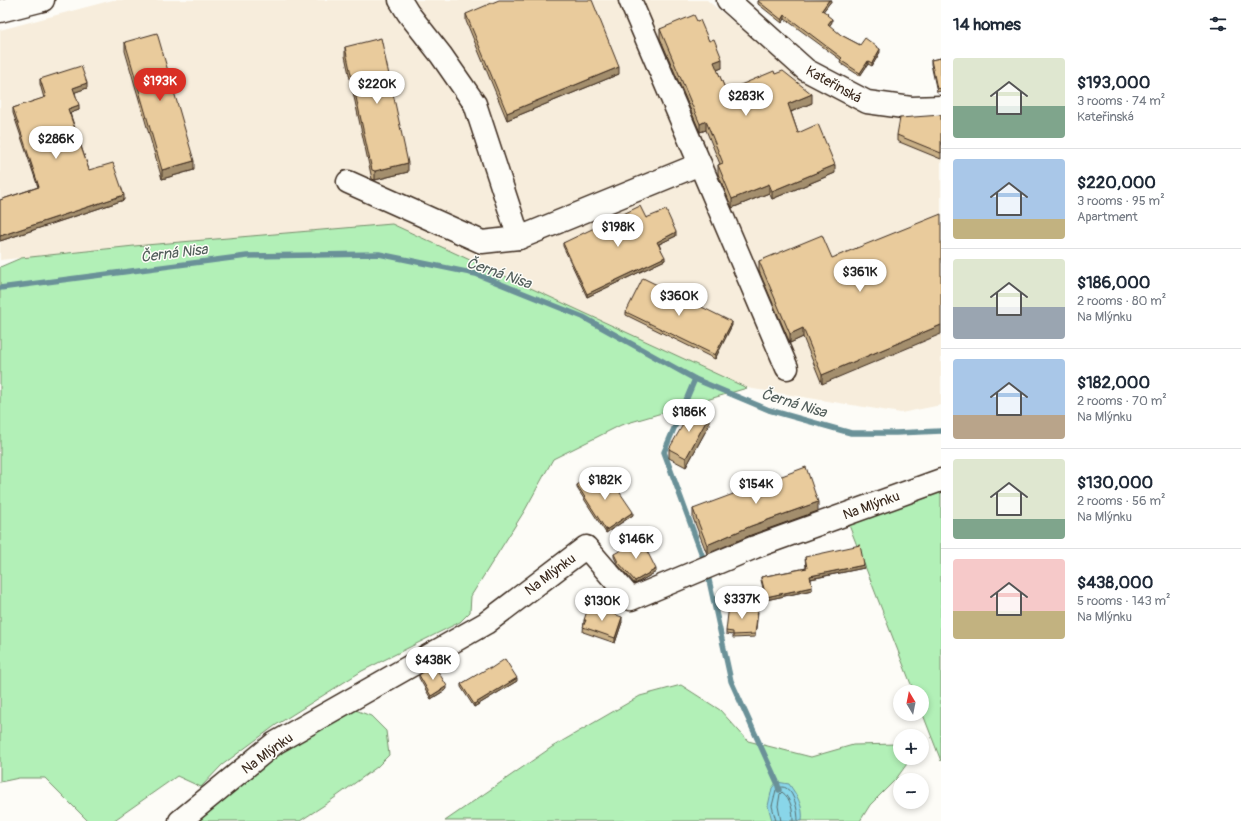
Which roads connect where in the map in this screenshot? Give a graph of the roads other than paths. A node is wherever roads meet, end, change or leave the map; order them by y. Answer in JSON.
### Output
{"nodes":[{"id":1,"x":43,"y":0,"type":"edge"},
{"id":2,"x":400,"y":0,"type":"edge"},
{"id":3,"x":630,"y":0,"type":"edge"},
{"id":4,"x":728,"y":0,"type":"edge"},
{"id":5,"x":0,"y":11,"type":"edge"},
{"id":6,"x":941,"y":107,"type":"edge"},
{"id":7,"x":700,"y":164,"type":"junction"},
{"id":8,"x":348,"y":182,"type":"dead end"},
{"id":9,"x":519,"y":238,"type":"junction"},
{"id":10,"x":787,"y":368,"type":"dead end"},
{"id":11,"x":941,"y":480,"type":"edge"},
{"id":12,"x":180,"y":821,"type":"edge"}],
"edges":[{"from":1,"to":5,"type":"street"},
{"from":2,"to":9,"type":"street"},
{"from":3,"to":7,"type":"street"},
{"from":4,"to":6,"type":"street","name":"Kateřinská"},
{"from":7,"to":9,"type":"street"},
{"from":7,"to":10,"type":"street"},
{"from":8,"to":9,"type":"street"},
{"from":11,"to":12,"type":"street","name":"Na Mlýnku"}]}
